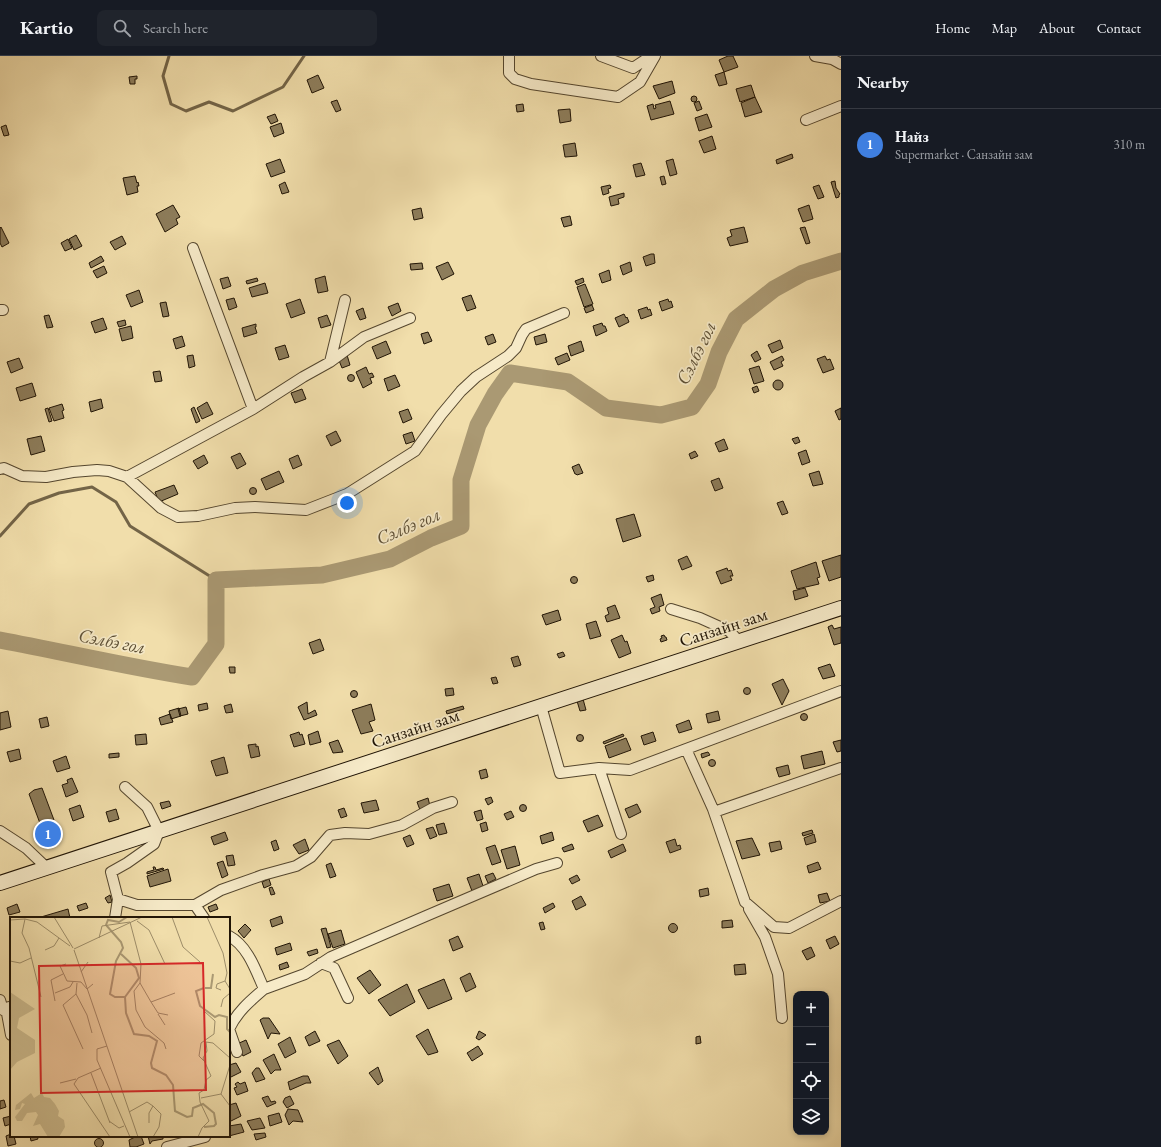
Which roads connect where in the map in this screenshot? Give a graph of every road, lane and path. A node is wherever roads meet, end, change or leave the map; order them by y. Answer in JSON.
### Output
{"nodes":[{"id":1,"x":509,"y":56,"type":"edge"},
{"id":2,"x":601,"y":56,"type":"edge"},
{"id":3,"x":651,"y":56,"type":"edge"},
{"id":4,"x":655,"y":56,"type":"edge"},
{"id":5,"x":815,"y":56,"type":"edge"},
{"id":6,"x":841,"y":64,"type":"edge"},
{"id":7,"x":841,"y":106,"type":"edge"},
{"id":8,"x":806,"y":120,"type":"dead end"},
{"id":9,"x":193,"y":248,"type":"dead end"},
{"id":10,"x":345,"y":300,"type":"dead end"},
{"id":11,"x":564,"y":314,"type":"dead end"},
{"id":12,"x":410,"y":318,"type":"dead end"},
{"id":13,"x":330,"y":362,"type":"junction"},
{"id":14,"x":253,"y":409,"type":"junction"},
{"id":15,"x":0,"y":469,"type":"edge"},
{"id":16,"x":127,"y":477,"type":"junction"},
{"id":17,"x":841,"y":608,"type":"edge"},
{"id":18,"x":671,"y":609,"type":"dead end"},
{"id":19,"x":739,"y":642,"type":"junction"},
{"id":20,"x":841,"y":691,"type":"edge"},
{"id":21,"x":541,"y":706,"type":"junction"},
{"id":22,"x":686,"y":749,"type":"junction"},
{"id":23,"x":599,"y":768,"type":"junction"},
{"id":24,"x":841,"y":768,"type":"edge"},
{"id":25,"x":125,"y":788,"type":"dead end"},
{"id":26,"x":452,"y":802,"type":"dead end"},
{"id":27,"x":714,"y":812,"type":"junction"},
{"id":28,"x":0,"y":831,"type":"edge"},
{"id":29,"x":159,"y":831,"type":"junction"},
{"id":30,"x":621,"y":834,"type":"dead end"},
{"id":31,"x":557,"y":863,"type":"dead end"},
{"id":32,"x":47,"y":868,"type":"junction"},
{"id":33,"x":0,"y":883,"type":"edge"},
{"id":34,"x":118,"y":898,"type":"junction"},
{"id":35,"x":841,"y":901,"type":"edge"},
{"id":36,"x":746,"y":902,"type":"junction"},
{"id":37,"x":195,"y":905,"type":"junction"},
{"id":38,"x":115,"y":917,"type":"edge"},
{"id":39,"x":203,"y":917,"type":"edge"},
{"id":40,"x":230,"y":937,"type":"edge"},
{"id":41,"x":321,"y":963,"type":"junction"},
{"id":42,"x":264,"y":989,"type":"junction"},
{"id":43,"x":348,"y":998,"type":"dead end"},
{"id":44,"x":6,"y":1005,"type":"edge"},
{"id":45,"x":782,"y":1018,"type":"dead end"},
{"id":46,"x":230,"y":1027,"type":"edge"},
{"id":47,"x":10,"y":1029,"type":"edge"},
{"id":48,"x":231,"y":1041,"type":"edge"},
{"id":49,"x":237,"y":1052,"type":"dead end"},
{"id":50,"x":205,"y":1137,"type":"dead end"},
{"id":51,"x":167,"y":1147,"type":"edge"}],
"edges":[{"from":1,"to":4,"type":"street"},
{"from":2,"to":3,"type":"street"},
{"from":5,"to":6,"type":"street"},
{"from":7,"to":8,"type":"street"},
{"from":9,"to":14,"type":"street"},
{"from":10,"to":13,"type":"street"},
{"from":11,"to":16,"type":"street"},
{"from":12,"to":13,"type":"street"},
{"from":13,"to":14,"type":"street"},
{"from":14,"to":16,"type":"street"},
{"from":15,"to":16,"type":"street"},
{"from":17,"to":19,"type":"main road","name":"Санзайн зам"},
{"from":18,"to":19,"type":"street"},
{"from":19,"to":21,"type":"main road","name":"Санзайн зам"},
{"from":20,"to":22,"type":"street"},
{"from":21,"to":23,"type":"street"},
{"from":21,"to":29,"type":"main road","name":"Санзайн зам"},
{"from":22,"to":23,"type":"street"},
{"from":22,"to":27,"type":"street"},
{"from":23,"to":30,"type":"street"},
{"from":24,"to":27,"type":"street"},
{"from":25,"to":29,"type":"street"},
{"from":26,"to":37,"type":"street"},
{"from":27,"to":36,"type":"street"},
{"from":28,"to":32,"type":"street"},
{"from":29,"to":32,"type":"main road","name":"Санзайн зам"},
{"from":29,"to":34,"type":"street"},
{"from":31,"to":41,"type":"street"},
{"from":32,"to":33,"type":"main road","name":"Санзайн зам"},
{"from":34,"to":37,"type":"street"},
{"from":34,"to":38,"type":"street"},
{"from":35,"to":36,"type":"street"},
{"from":36,"to":45,"type":"street"},
{"from":37,"to":39,"type":"street"},
{"from":40,"to":42,"type":"street"},
{"from":41,"to":42,"type":"street"},
{"from":41,"to":43,"type":"street"},
{"from":42,"to":46,"type":"street"},
{"from":44,"to":47,"type":"street"},
{"from":48,"to":49,"type":"street"},
{"from":50,"to":51,"type":"street"}]}
